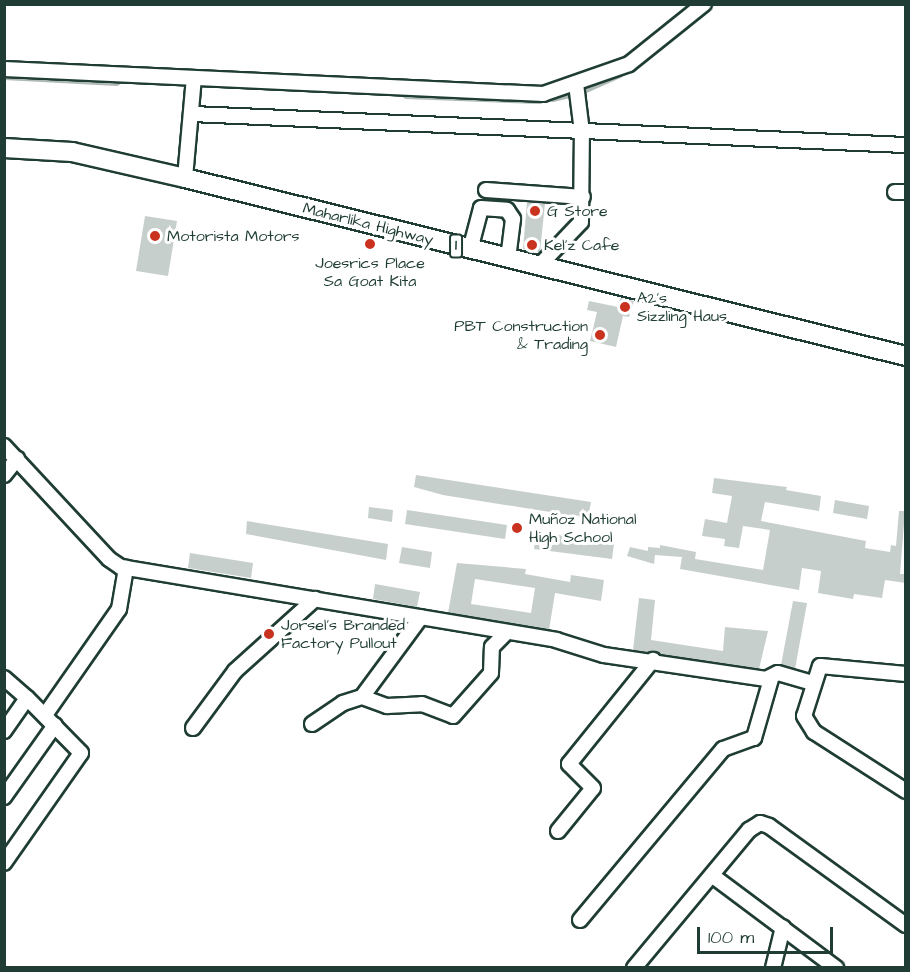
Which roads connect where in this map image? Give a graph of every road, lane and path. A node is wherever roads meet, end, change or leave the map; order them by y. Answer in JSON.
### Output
{"nodes":[{"id":1,"x":704,"y":4,"type":"edge"},
{"id":2,"x":4,"y":69,"type":"edge"},
{"id":3,"x":194,"y":78,"type":"junction"},
{"id":4,"x":576,"y":84,"type":"junction"},
{"id":5,"x":192,"y":114,"type":"junction"},
{"id":6,"x":582,"y":132,"type":"junction"},
{"id":7,"x":906,"y":144,"type":"edge"},
{"id":8,"x":4,"y":148,"type":"edge"},
{"id":9,"x":185,"y":178,"type":"junction"},
{"id":10,"x":486,"y":190,"type":"dead end"},
{"id":11,"x":583,"y":197,"type":"junction"},
{"id":12,"x":470,"y":250,"type":"junction"},
{"id":13,"x":508,"y":259,"type":"junction"},
{"id":14,"x":538,"y":267,"type":"junction"},
{"id":15,"x":906,"y":356,"type":"edge"},
{"id":16,"x":4,"y":446,"type":"edge"},
{"id":17,"x":17,"y":459,"type":"junction"},
{"id":18,"x":4,"y":475,"type":"edge"},
{"id":19,"x":126,"y":568,"type":"junction"},
{"id":20,"x":315,"y":599,"type":"junction"},
{"id":21,"x":421,"y":617,"type":"junction"},
{"id":22,"x":507,"y":632,"type":"junction"},
{"id":23,"x":653,"y":660,"type":"junction"},
{"id":24,"x":906,"y":674,"type":"edge"},
{"id":25,"x":4,"y":678,"type":"edge"},
{"id":26,"x":771,"y":679,"type":"junction"},
{"id":27,"x":812,"y":682,"type":"junction"},
{"id":28,"x":362,"y":697,"type":"junction"},
{"id":29,"x":27,"y":698,"type":"junction"},
{"id":30,"x":45,"y":716,"type":"junction"},
{"id":31,"x":312,"y":724,"type":"dead end"},
{"id":32,"x":55,"y":726,"type":"junction"},
{"id":33,"x":193,"y":728,"type":"dead end"},
{"id":34,"x":4,"y":731,"type":"edge"},
{"id":35,"x":906,"y":791,"type":"edge"},
{"id":36,"x":4,"y":797,"type":"edge"},
{"id":37,"x":558,"y":831,"type":"dead end"},
{"id":38,"x":4,"y":863,"type":"edge"},
{"id":39,"x":713,"y":876,"type":"junction"},
{"id":40,"x":580,"y":920,"type":"dead end"},
{"id":41,"x":906,"y":925,"type":"edge"},
{"id":42,"x":783,"y":927,"type":"junction"},
{"id":43,"x":634,"y":968,"type":"edge"},
{"id":44,"x":772,"y":968,"type":"edge"},
{"id":45,"x":836,"y":968,"type":"edge"}],
"edges":[{"from":1,"to":4,"type":"street"},
{"from":2,"to":3,"type":"street"},
{"from":3,"to":4,"type":"street"},
{"from":3,"to":5,"type":"street"},
{"from":4,"to":6,"type":"street"},
{"from":5,"to":6,"type":"street"},
{"from":5,"to":9,"type":"street"},
{"from":6,"to":7,"type":"street"},
{"from":6,"to":11,"type":"street"},
{"from":8,"to":9,"type":"highway","name":"Maharlika Highway","number":"1"},
{"from":9,"to":12,"type":"highway","name":"Maharlika Highway","number":"1"},
{"from":10,"to":11,"type":"street"},
{"from":11,"to":14,"type":"street"},
{"from":12,"to":13,"type":"highway","name":"Maharlika Highway","number":"1"},
{"from":12,"to":13,"type":"street"},
{"from":13,"to":14,"type":"highway","name":"Maharlika Highway","number":"1"},
{"from":14,"to":15,"type":"highway","name":"Maharlika Highway","number":"1"},
{"from":16,"to":17,"type":"street"},
{"from":17,"to":18,"type":"street"},
{"from":17,"to":19,"type":"street"},
{"from":19,"to":20,"type":"street"},
{"from":19,"to":30,"type":"street"},
{"from":20,"to":21,"type":"street"},
{"from":20,"to":33,"type":"street"},
{"from":21,"to":22,"type":"street"},
{"from":21,"to":28,"type":"street"},
{"from":22,"to":23,"type":"street"},
{"from":22,"to":28,"type":"street"},
{"from":23,"to":26,"type":"street"},
{"from":23,"to":37,"type":"street"},
{"from":24,"to":27,"type":"street"},
{"from":25,"to":29,"type":"street"},
{"from":26,"to":27,"type":"street"},
{"from":26,"to":40,"type":"street"},
{"from":27,"to":35,"type":"street"},
{"from":28,"to":31,"type":"street"},
{"from":29,"to":30,"type":"street"},
{"from":29,"to":34,"type":"street"},
{"from":30,"to":32,"type":"street"},
{"from":32,"to":36,"type":"street"},
{"from":32,"to":38,"type":"street"},
{"from":39,"to":41,"type":"street"},
{"from":39,"to":42,"type":"street"},
{"from":39,"to":43,"type":"street"},
{"from":42,"to":44,"type":"street"},
{"from":42,"to":45,"type":"street"}]}
